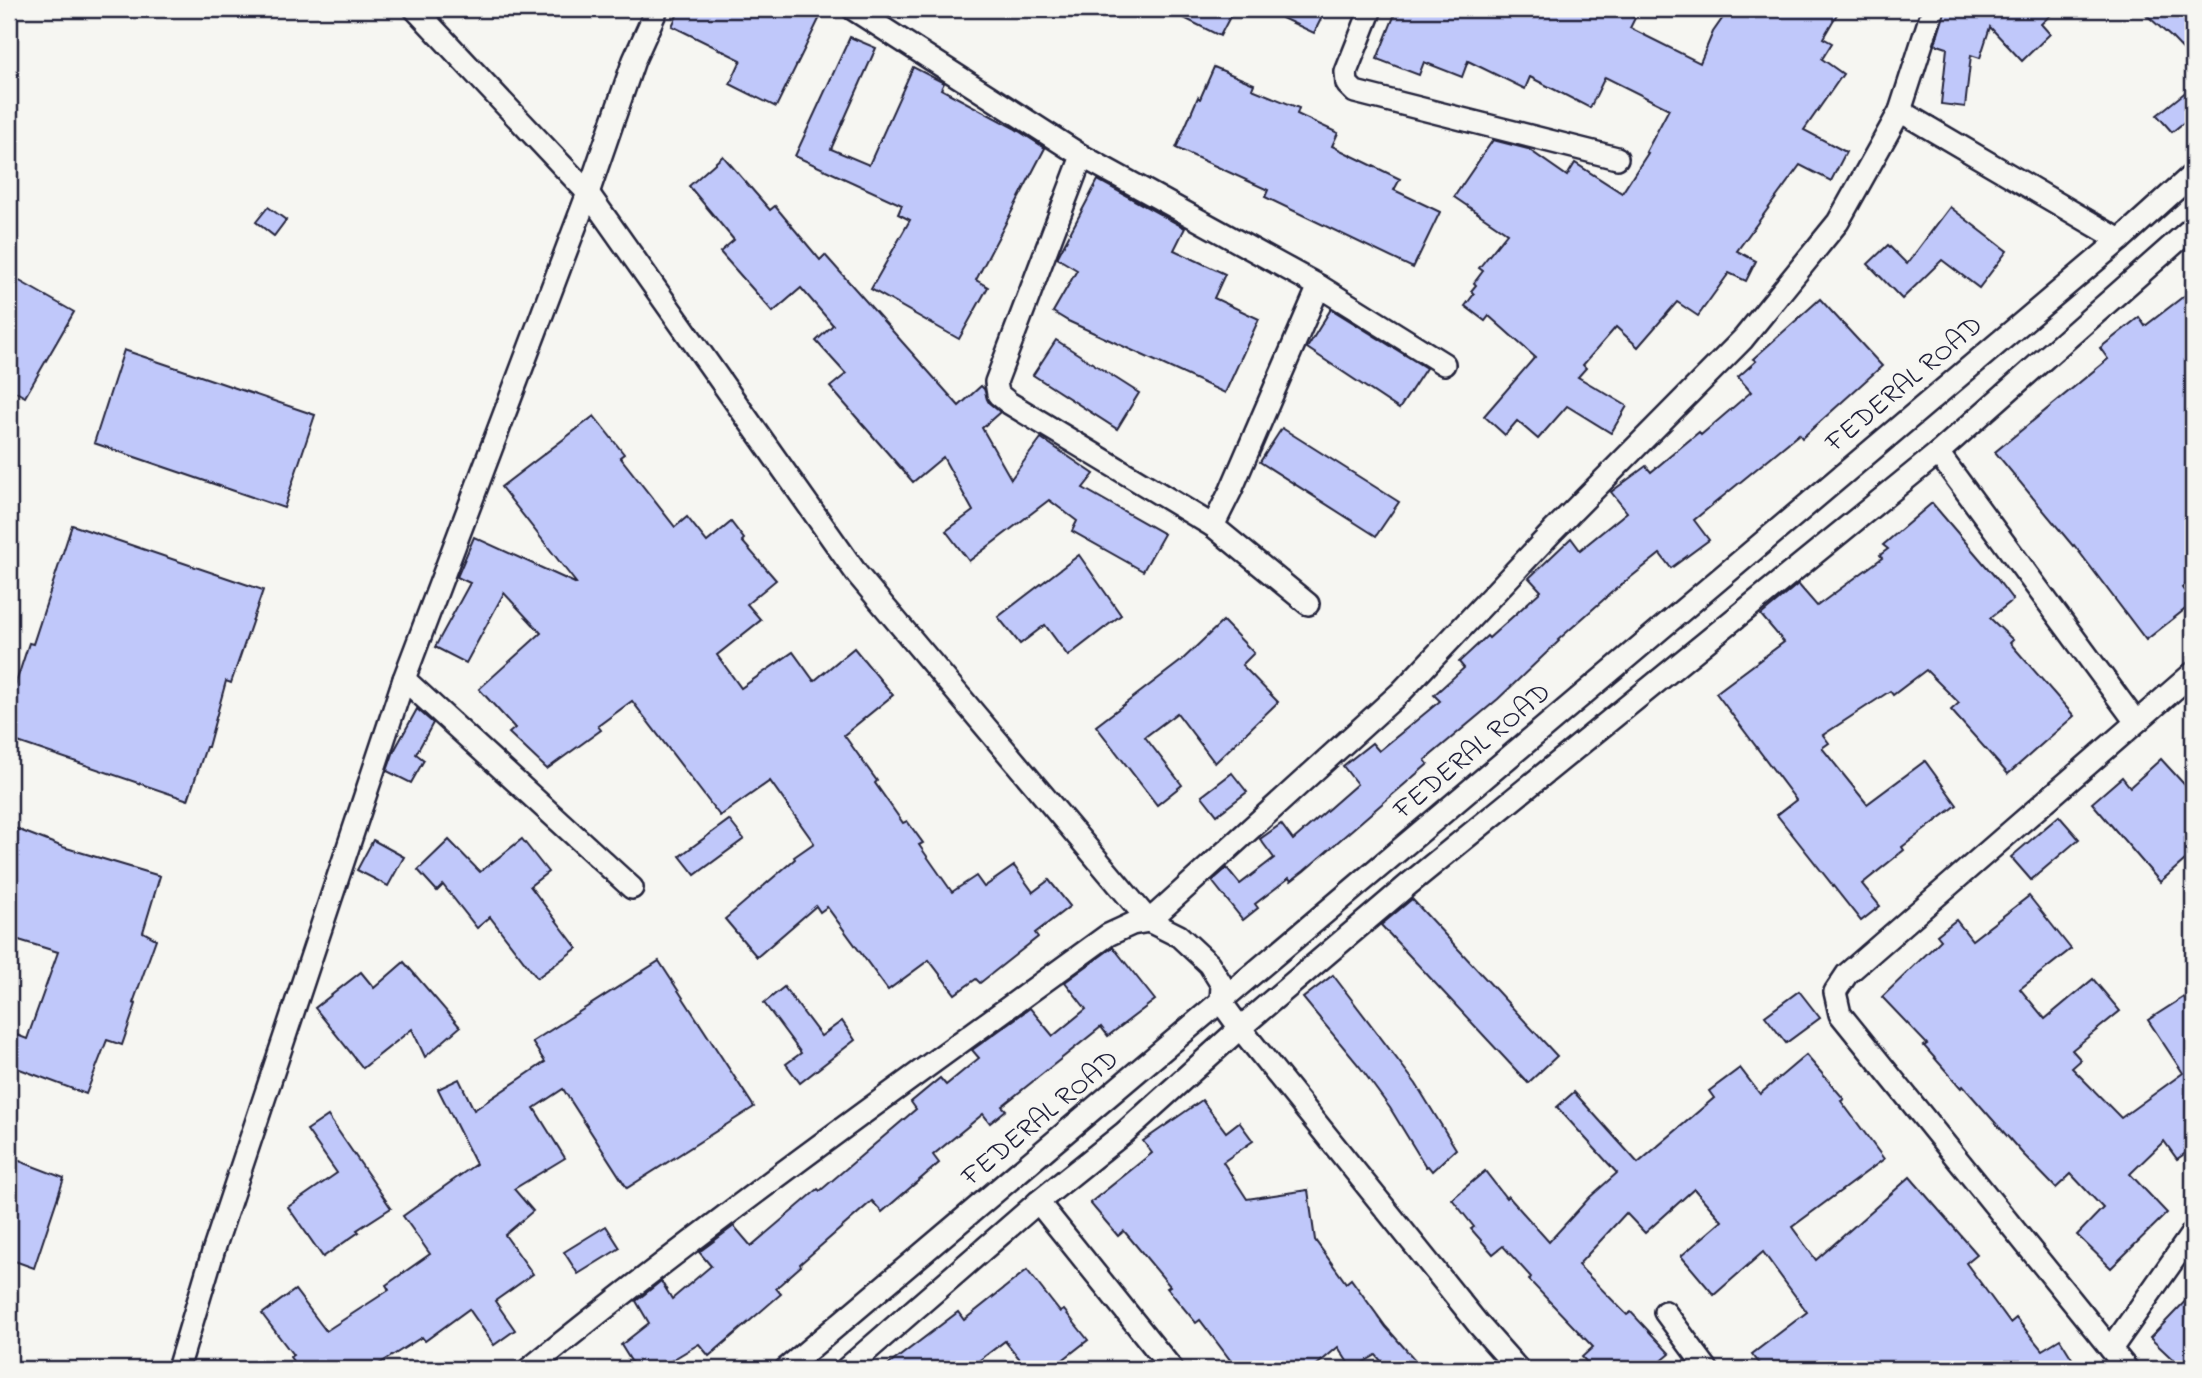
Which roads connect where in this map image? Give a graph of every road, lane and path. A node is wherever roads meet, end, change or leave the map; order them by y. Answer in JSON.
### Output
{"nodes":[{"id":1,"x":415,"y":9,"type":"edge"},
{"id":2,"x":656,"y":9,"type":"edge"},
{"id":3,"x":853,"y":9,"type":"edge"},
{"id":4,"x":1371,"y":9,"type":"edge"},
{"id":5,"x":1933,"y":9,"type":"edge"},
{"id":6,"x":1900,"y":111,"type":"junction"},
{"id":7,"x":1082,"y":156,"type":"junction"},
{"id":8,"x":1617,"y":158,"type":"dead end"},
{"id":9,"x":2193,"y":174,"type":"edge"},
{"id":10,"x":588,"y":193,"type":"junction"},
{"id":11,"x":2193,"y":227,"type":"edge"},
{"id":12,"x":2120,"y":240,"type":"junction"},
{"id":13,"x":1319,"y":286,"type":"junction"},
{"id":14,"x":1444,"y":364,"type":"dead end"},
{"id":15,"x":1938,"y":453,"type":"junction"},
{"id":16,"x":1213,"y":526,"type":"junction"},
{"id":17,"x":1308,"y":604,"type":"dead end"},
{"id":18,"x":2193,"y":673,"type":"edge"},
{"id":19,"x":404,"y":679,"type":"junction"},
{"id":20,"x":2136,"y":722,"type":"junction"},
{"id":21,"x":632,"y":888,"type":"dead end"},
{"id":22,"x":1149,"y":921,"type":"junction"},
{"id":23,"x":1221,"y":1002,"type":"junction"},
{"id":24,"x":1240,"y":1028,"type":"junction"},
{"id":25,"x":1038,"y":1202,"type":"junction"},
{"id":26,"x":2193,"y":1232,"type":"edge"},
{"id":27,"x":1665,"y":1312,"type":"dead end"},
{"id":28,"x":2111,"y":1349,"type":"junction"},
{"id":29,"x":854,"y":1367,"type":"edge"},
{"id":30,"x":178,"y":1369,"type":"edge"},
{"id":31,"x":529,"y":1369,"type":"edge"},
{"id":32,"x":786,"y":1369,"type":"edge"},
{"id":33,"x":1172,"y":1369,"type":"edge"},
{"id":34,"x":1518,"y":1369,"type":"edge"},
{"id":35,"x":1707,"y":1369,"type":"edge"},
{"id":36,"x":2127,"y":1369,"type":"edge"}],
"edges":[{"from":1,"to":10,"type":"street"},
{"from":2,"to":10,"type":"street"},
{"from":3,"to":7,"type":"street"},
{"from":4,"to":8,"type":"street"},
{"from":5,"to":6,"type":"street"},
{"from":6,"to":12,"type":"street"},
{"from":6,"to":22,"type":"street"},
{"from":7,"to":13,"type":"street"},
{"from":7,"to":16,"type":"street"},
{"from":9,"to":12,"type":"street","name":"FEDERAL ROAD"},
{"from":10,"to":19,"type":"street"},
{"from":10,"to":22,"type":"street"},
{"from":11,"to":15,"type":"street"},
{"from":12,"to":23,"type":"street","name":"FEDERAL ROAD"},
{"from":13,"to":14,"type":"street"},
{"from":13,"to":16,"type":"street"},
{"from":15,"to":20,"type":"street"},
{"from":15,"to":24,"type":"street"},
{"from":16,"to":17,"type":"street"},
{"from":18,"to":20,"type":"street"},
{"from":19,"to":21,"type":"street"},
{"from":19,"to":30,"type":"street"},
{"from":20,"to":28,"type":"street"},
{"from":22,"to":23,"type":"street"},
{"from":22,"to":31,"type":"street"},
{"from":23,"to":24,"type":"street"},
{"from":23,"to":32,"type":"street","name":"FEDERAL ROAD"},
{"from":24,"to":25,"type":"street"},
{"from":24,"to":34,"type":"street"},
{"from":25,"to":29,"type":"street"},
{"from":25,"to":33,"type":"street"},
{"from":26,"to":28,"type":"street"},
{"from":27,"to":35,"type":"street"},
{"from":28,"to":36,"type":"street"}]}
